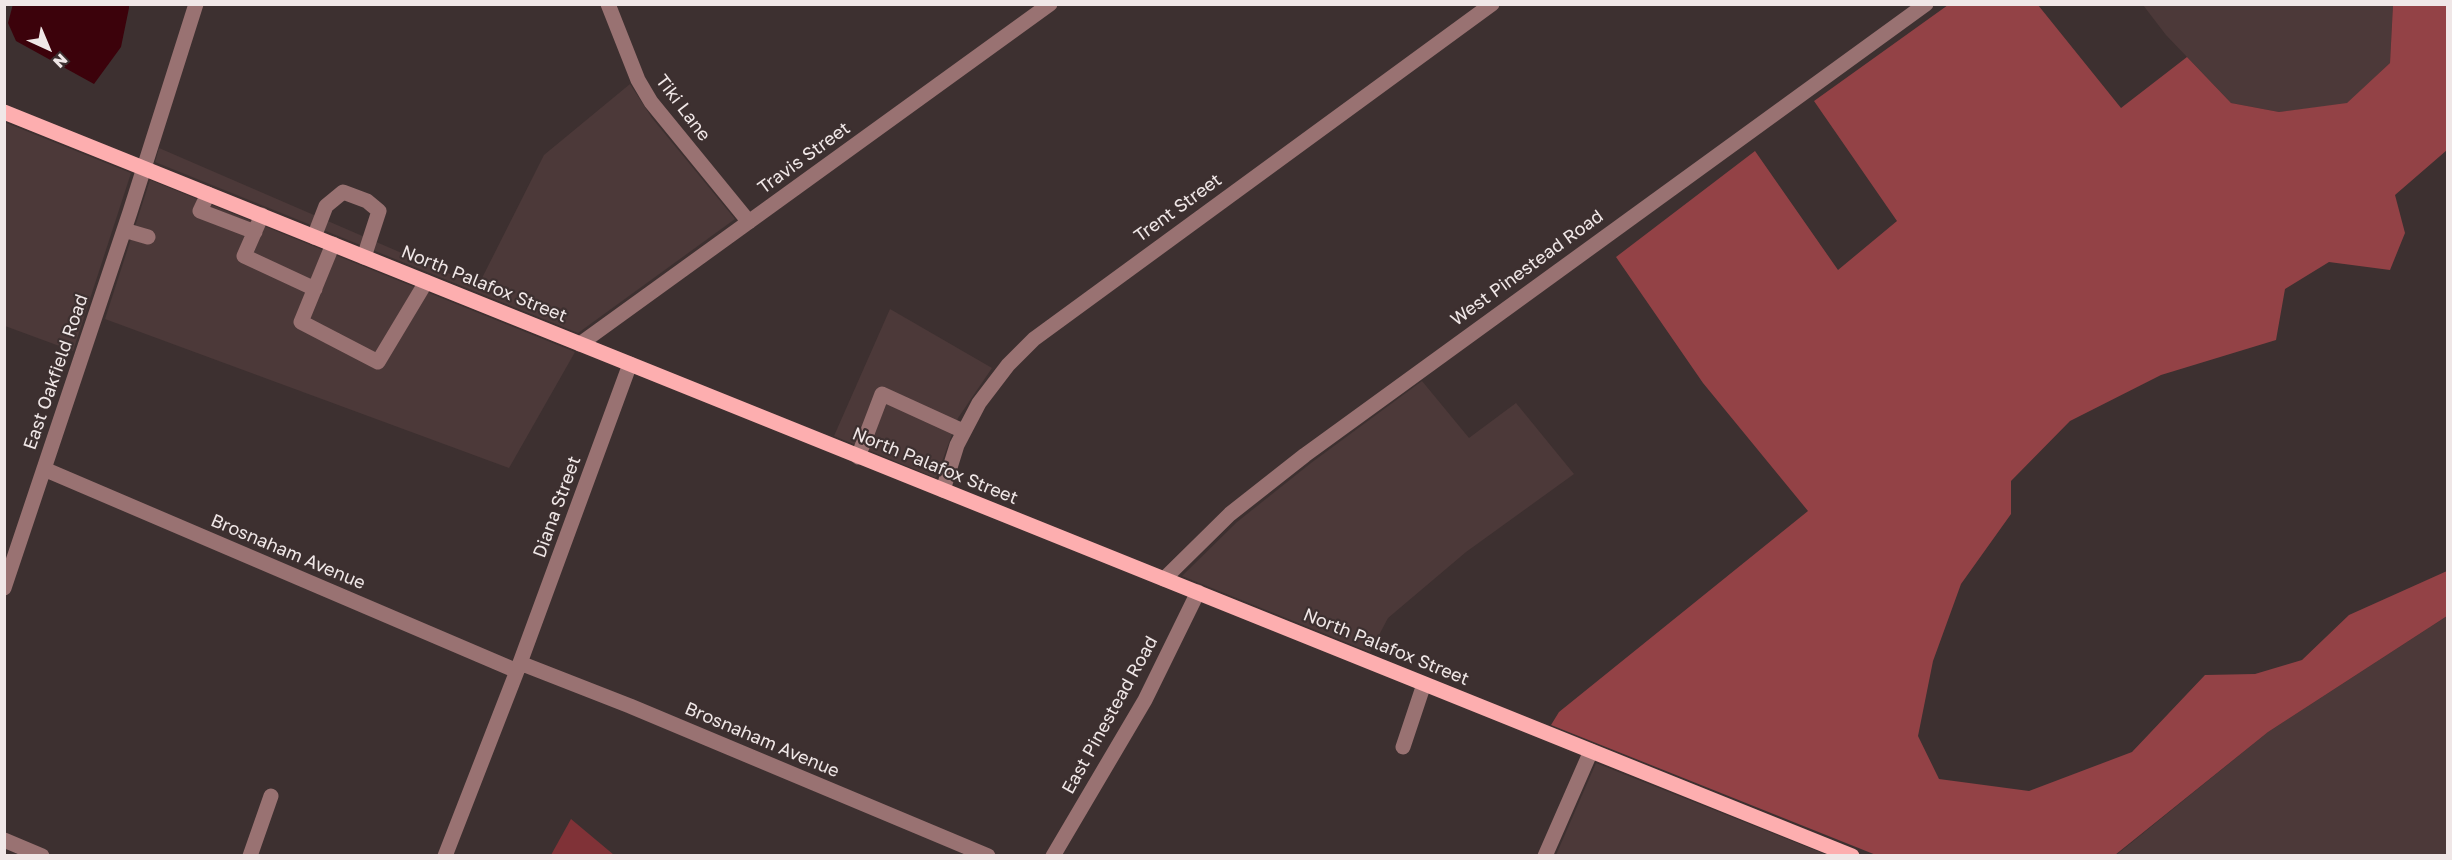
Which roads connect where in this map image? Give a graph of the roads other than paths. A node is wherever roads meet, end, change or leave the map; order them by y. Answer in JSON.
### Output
{"nodes":[{"id":1,"x":196,"y":4,"type":"edge"},
{"id":2,"x":608,"y":4,"type":"edge"},
{"id":3,"x":1050,"y":4,"type":"edge"},
{"id":4,"x":1492,"y":4,"type":"edge"},
{"id":5,"x":1921,"y":6,"type":"edge"},
{"id":6,"x":4,"y":112,"type":"edge"},
{"id":7,"x":143,"y":168,"type":"junction"},
{"id":8,"x":208,"y":194,"type":"junction"},
{"id":9,"x":262,"y":215,"type":"junction"},
{"id":10,"x":749,"y":222,"type":"junction"},
{"id":11,"x":124,"y":230,"type":"junction"},
{"id":12,"x":255,"y":232,"type":"junction"},
{"id":13,"x":148,"y":237,"type":"dead end"},
{"id":14,"x":314,"y":237,"type":"junction"},
{"id":15,"x":333,"y":244,"type":"junction"},
{"id":16,"x":364,"y":257,"type":"junction"},
{"id":17,"x":426,"y":282,"type":"junction"},
{"id":18,"x":315,"y":289,"type":"junction"},
{"id":19,"x":580,"y":344,"type":"junction"},
{"id":20,"x":630,"y":364,"type":"junction"},
{"id":21,"x":963,"y":431,"type":"junction"},
{"id":22,"x":858,"y":457,"type":"junction"},
{"id":23,"x":44,"y":469,"type":"junction"},
{"id":24,"x":943,"y":490,"type":"junction"},
{"id":25,"x":1164,"y":579,"type":"junction"},
{"id":26,"x":4,"y":588,"type":"edge"},
{"id":27,"x":1198,"y":592,"type":"junction"},
{"id":28,"x":518,"y":667,"type":"junction"},
{"id":29,"x":1424,"y":684,"type":"junction"},
{"id":30,"x":1403,"y":747,"type":"dead end"},
{"id":31,"x":1590,"y":751,"type":"junction"},
{"id":32,"x":271,"y":796,"type":"dead end"},
{"id":33,"x":4,"y":840,"type":"edge"},
{"id":34,"x":42,"y":855,"type":"edge"},
{"id":35,"x":250,"y":855,"type":"edge"},
{"id":36,"x":445,"y":855,"type":"edge"},
{"id":37,"x":988,"y":855,"type":"edge"},
{"id":38,"x":1053,"y":855,"type":"edge"},
{"id":39,"x":1545,"y":855,"type":"edge"},
{"id":40,"x":1852,"y":855,"type":"edge"}],
"edges":[{"from":1,"to":7,"type":"street","name":"East Oakfield Road"},
{"from":2,"to":10,"type":"street","name":"Tiki Lane"},
{"from":3,"to":10,"type":"street","name":"Travis Street"},
{"from":4,"to":21,"type":"street","name":"Trent Street"},
{"from":5,"to":25,"type":"street","name":"West Pinestead Road"},
{"from":6,"to":7,"type":"main road","name":"North Palafox Street"},
{"from":7,"to":8,"type":"main road","name":"North Palafox Street"},
{"from":7,"to":11,"type":"street","name":"East Oakfield Road"},
{"from":8,"to":9,"type":"main road","name":"North Palafox Street"},
{"from":8,"to":12,"type":"street"},
{"from":9,"to":12,"type":"street"},
{"from":9,"to":14,"type":"main road","name":"North Palafox Street"},
{"from":10,"to":19,"type":"street","name":"Travis Street"},
{"from":11,"to":13,"type":"street"},
{"from":11,"to":23,"type":"street","name":"East Oakfield Road"},
{"from":12,"to":18,"type":"street"},
{"from":14,"to":15,"type":"main road","name":"North Palafox Street"},
{"from":14,"to":16,"type":"street"},
{"from":15,"to":16,"type":"main road","name":"North Palafox Street"},
{"from":15,"to":18,"type":"street"},
{"from":16,"to":17,"type":"main road","name":"North Palafox Street"},
{"from":17,"to":18,"type":"street"},
{"from":17,"to":19,"type":"main road","name":"North Palafox Street"},
{"from":19,"to":20,"type":"main road","name":"North Palafox Street"},
{"from":20,"to":22,"type":"main road","name":"North Palafox Street"},
{"from":20,"to":28,"type":"street","name":"Diana Street"},
{"from":21,"to":22,"type":"street"},
{"from":21,"to":24,"type":"street","name":"Trent Street"},
{"from":22,"to":24,"type":"main road","name":"North Palafox Street"},
{"from":23,"to":26,"type":"street","name":"East Oakfield Road"},
{"from":23,"to":28,"type":"street","name":"Brosnaham Avenue"},
{"from":24,"to":25,"type":"main road","name":"North Palafox Street"},
{"from":25,"to":27,"type":"main road","name":"North Palafox Street"},
{"from":27,"to":29,"type":"main road","name":"North Palafox Street"},
{"from":27,"to":38,"type":"street","name":"East Pinestead Road"},
{"from":28,"to":36,"type":"street","name":"Diana Street"},
{"from":28,"to":37,"type":"street","name":"Brosnaham Avenue"},
{"from":29,"to":30,"type":"street"},
{"from":29,"to":31,"type":"main road","name":"North Palafox Street"},
{"from":31,"to":39,"type":"street"},
{"from":31,"to":40,"type":"main road","name":"North Palafox Street"},
{"from":32,"to":35,"type":"street"},
{"from":33,"to":34,"type":"street"}]}
